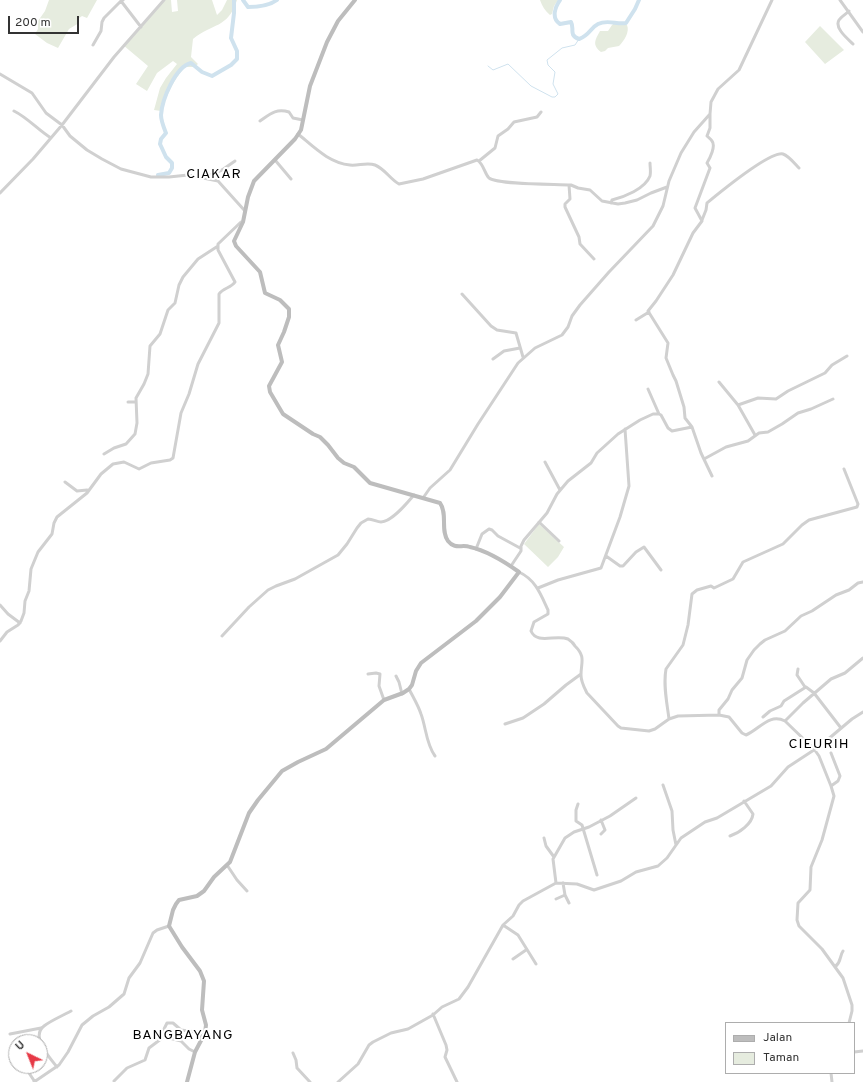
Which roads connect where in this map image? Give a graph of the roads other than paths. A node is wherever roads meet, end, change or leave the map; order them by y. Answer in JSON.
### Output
{"nodes":[{"id":1,"x":164,"y":0,"type":"edge"},
{"id":2,"x":355,"y":0,"type":"edge"},
{"id":3,"x":772,"y":0,"type":"edge"},
{"id":4,"x":840,"y":0,"type":"edge"},
{"id":5,"x":122,"y":1,"type":"edge"},
{"id":6,"x":849,"y":11,"type":"junction"},
{"id":7,"x":141,"y":27,"type":"junction"},
{"id":8,"x":863,"y":32,"type":"edge"},
{"id":9,"x":852,"y":44,"type":"dead end"},
{"id":10,"x":93,"y":45,"type":"dead end"},
{"id":11,"x":0,"y":74,"type":"edge"},
{"id":12,"x":14,"y":111,"type":"dead end"},
{"id":13,"x":541,"y":112,"type":"dead end"},
{"id":14,"x":710,"y":114,"type":"junction"},
{"id":15,"x":303,"y":120,"type":"junction"},
{"id":16,"x":260,"y":121,"type":"dead end"},
{"id":17,"x":62,"y":125,"type":"junction"},
{"id":18,"x":298,"y":134,"type":"junction"},
{"id":19,"x":51,"y":138,"type":"junction"},
{"id":20,"x":275,"y":160,"type":"junction"},
{"id":21,"x":235,"y":161,"type":"dead end"},
{"id":22,"x":479,"y":161,"type":"junction"},
{"id":23,"x":650,"y":163,"type":"dead end"},
{"id":24,"x":799,"y":168,"type":"dead end"},
{"id":25,"x":204,"y":177,"type":"junction"},
{"id":26,"x":291,"y":179,"type":"dead end"},
{"id":27,"x":569,"y":185,"type":"junction"},
{"id":28,"x":667,"y":187,"type":"junction"},
{"id":29,"x":0,"y":193,"type":"edge"},
{"id":30,"x":611,"y":203,"type":"junction"},
{"id":31,"x":245,"y":211,"type":"junction"},
{"id":32,"x":244,"y":219,"type":"junction"},
{"id":33,"x":702,"y":220,"type":"junction"},
{"id":34,"x":218,"y":246,"type":"junction"},
{"id":35,"x":594,"y":259,"type":"dead end"},
{"id":36,"x":462,"y":294,"type":"dead end"},
{"id":37,"x":649,"y":312,"type":"junction"},
{"id":38,"x":636,"y":320,"type":"dead end"},
{"id":39,"x":520,"y":348,"type":"junction"},
{"id":40,"x":847,"y":356,"type":"dead end"},
{"id":41,"x":523,"y":357,"type":"junction"},
{"id":42,"x":493,"y":359,"type":"dead end"},
{"id":43,"x":719,"y":382,"type":"dead end"},
{"id":44,"x":648,"y":389,"type":"dead end"},
{"id":45,"x":833,"y":399,"type":"dead end"},
{"id":46,"x":128,"y":402,"type":"dead end"},
{"id":47,"x":136,"y":402,"type":"junction"},
{"id":48,"x":738,"y":405,"type":"junction"},
{"id":49,"x":659,"y":414,"type":"junction"},
{"id":50,"x":692,"y":426,"type":"junction"},
{"id":51,"x":625,"y":429,"type":"junction"},
{"id":52,"x":755,"y":435,"type":"junction"},
{"id":53,"x":104,"y":454,"type":"dead end"},
{"id":54,"x":704,"y":459,"type":"junction"},
{"id":55,"x":545,"y":462,"type":"dead end"},
{"id":56,"x":844,"y":469,"type":"dead end"},
{"id":57,"x":712,"y":476,"type":"dead end"},
{"id":58,"x":65,"y":482,"type":"dead end"},
{"id":59,"x":89,"y":490,"type":"junction"},
{"id":60,"x":560,"y":490,"type":"junction"},
{"id":61,"x":414,"y":495,"type":"junction"},
{"id":62,"x":423,"y":498,"type":"junction"},
{"id":63,"x":538,"y":522,"type":"junction"},
{"id":64,"x":559,"y":541,"type":"dead end"},
{"id":65,"x":520,"y":548,"type":"junction"},
{"id":66,"x":476,"y":549,"type":"junction"},
{"id":67,"x":606,"y":556,"type":"junction"},
{"id":68,"x":511,"y":566,"type":"junction"},
{"id":69,"x":661,"y":570,"type":"dead end"},
{"id":70,"x":519,"y":572,"type":"junction"},
{"id":71,"x":863,"y":582,"type":"edge"},
{"id":72,"x":538,"y":588,"type":"junction"},
{"id":73,"x":0,"y":605,"type":"edge"},
{"id":74,"x":20,"y":623,"type":"junction"},
{"id":75,"x":222,"y":636,"type":"dead end"},
{"id":76,"x":0,"y":641,"type":"edge"},
{"id":77,"x":863,"y":658,"type":"edge"},
{"id":78,"x":798,"y":669,"type":"dead end"},
{"id":79,"x":368,"y":674,"type":"dead end"},
{"id":80,"x":581,"y":674,"type":"junction"},
{"id":81,"x":396,"y":676,"type":"dead end"},
{"id":82,"x":805,"y":687,"type":"junction"},
{"id":83,"x":409,"y":688,"type":"junction"},
{"id":84,"x":814,"y":693,"type":"junction"},
{"id":85,"x":402,"y":694,"type":"junction"},
{"id":86,"x":384,"y":700,"type":"junction"},
{"id":87,"x":863,"y":712,"type":"edge"},
{"id":88,"x":718,"y":715,"type":"junction"},
{"id":89,"x":763,"y":717,"type":"dead end"},
{"id":90,"x":669,"y":719,"type":"junction"},
{"id":91,"x":785,"y":720,"type":"junction"},
{"id":92,"x":505,"y":724,"type":"dead end"},
{"id":93,"x":841,"y":728,"type":"junction"},
{"id":94,"x":814,"y":749,"type":"junction"},
{"id":95,"x":831,"y":754,"type":"dead end"},
{"id":96,"x":435,"y":756,"type":"dead end"},
{"id":97,"x":664,"y":785,"type":"dead end"},
{"id":98,"x":831,"y":786,"type":"junction"},
{"id":99,"x":636,"y":798,"type":"dead end"},
{"id":100,"x":744,"y":801,"type":"junction"},
{"id":101,"x":578,"y":804,"type":"dead end"},
{"id":102,"x":601,"y":820,"type":"junction"},
{"id":103,"x":583,"y":829,"type":"junction"},
{"id":104,"x":601,"y":834,"type":"dead end"},
{"id":105,"x":730,"y":836,"type":"dead end"},
{"id":106,"x":544,"y":838,"type":"dead end"},
{"id":107,"x":676,"y":845,"type":"junction"},
{"id":108,"x":554,"y":857,"type":"junction"},
{"id":109,"x":227,"y":865,"type":"junction"},
{"id":110,"x":597,"y":874,"type":"dead end"},
{"id":111,"x":556,"y":883,"type":"junction"},
{"id":112,"x":563,"y":883,"type":"junction"},
{"id":113,"x":247,"y":891,"type":"dead end"},
{"id":114,"x":565,"y":895,"type":"junction"},
{"id":115,"x":556,"y":899,"type":"dead end"},
{"id":116,"x":569,"y":903,"type":"dead end"},
{"id":117,"x":503,"y":925,"type":"junction"},
{"id":118,"x":170,"y":926,"type":"junction"},
{"id":119,"x":526,"y":950,"type":"junction"},
{"id":120,"x":843,"y":951,"type":"dead end"},
{"id":121,"x":513,"y":959,"type":"dead end"},
{"id":122,"x":536,"y":964,"type":"dead end"},
{"id":123,"x":835,"y":967,"type":"junction"},
{"id":124,"x":71,"y":1011,"type":"dead end"},
{"id":125,"x":433,"y":1014,"type":"junction"},
{"id":126,"x":849,"y":1022,"type":"edge"},
{"id":127,"x":42,"y":1028,"type":"junction"},
{"id":128,"x":10,"y":1034,"type":"dead end"},
{"id":129,"x":161,"y":1036,"type":"junction"},
{"id":130,"x":203,"y":1037,"type":"junction"},
{"id":131,"x":194,"y":1052,"type":"junction"},
{"id":132,"x":293,"y":1053,"type":"dead end"},
{"id":133,"x":57,"y":1067,"type":"junction"},
{"id":134,"x":114,"y":1081,"type":"dead end"},
{"id":135,"x":34,"y":1082,"type":"edge"},
{"id":136,"x":187,"y":1082,"type":"edge"},
{"id":137,"x":310,"y":1082,"type":"edge"},
{"id":138,"x":338,"y":1082,"type":"edge"},
{"id":139,"x":457,"y":1082,"type":"edge"}],
"edges":[{"from":1,"to":7,"type":"street"},
{"from":2,"to":15,"type":"street"},
{"from":3,"to":14,"type":"street"},
{"from":4,"to":6,"type":"street"},
{"from":5,"to":7,"type":"street"},
{"from":5,"to":10,"type":"street"},
{"from":6,"to":8,"type":"street"},
{"from":6,"to":9,"type":"street"},
{"from":7,"to":17,"type":"street"},
{"from":11,"to":17,"type":"street"},
{"from":12,"to":19,"type":"street"},
{"from":13,"to":22,"type":"street"},
{"from":14,"to":28,"type":"street"},
{"from":14,"to":33,"type":"street"},
{"from":15,"to":16,"type":"street"},
{"from":15,"to":18,"type":"street"},
{"from":17,"to":19,"type":"street"},
{"from":17,"to":25,"type":"street"},
{"from":18,"to":20,"type":"street"},
{"from":18,"to":22,"type":"street"},
{"from":19,"to":29,"type":"street"},
{"from":20,"to":26,"type":"street"},
{"from":20,"to":31,"type":"street"},
{"from":21,"to":25,"type":"street"},
{"from":22,"to":27,"type":"street"},
{"from":23,"to":30,"type":"street"},
{"from":24,"to":33,"type":"street"},
{"from":25,"to":31,"type":"street"},
{"from":27,"to":30,"type":"street"},
{"from":27,"to":35,"type":"street"},
{"from":28,"to":30,"type":"street"},
{"from":28,"to":41,"type":"street"},
{"from":31,"to":32,"type":"street"},
{"from":32,"to":34,"type":"street"},
{"from":32,"to":61,"type":"street"},
{"from":33,"to":37,"type":"street"},
{"from":34,"to":47,"type":"street"},
{"from":34,"to":59,"type":"street"},
{"from":36,"to":39,"type":"street"},
{"from":37,"to":38,"type":"street"},
{"from":37,"to":50,"type":"street"},
{"from":39,"to":41,"type":"street"},
{"from":39,"to":42,"type":"street"},
{"from":40,"to":48,"type":"street"},
{"from":41,"to":62,"type":"street"},
{"from":43,"to":48,"type":"street"},
{"from":44,"to":49,"type":"street"},
{"from":45,"to":52,"type":"street"},
{"from":46,"to":47,"type":"street"},
{"from":47,"to":53,"type":"street"},
{"from":48,"to":52,"type":"street"},
{"from":49,"to":50,"type":"street"},
{"from":49,"to":51,"type":"street"},
{"from":50,"to":54,"type":"street"},
{"from":51,"to":60,"type":"street"},
{"from":51,"to":67,"type":"street"},
{"from":52,"to":54,"type":"street"},
{"from":54,"to":57,"type":"street"},
{"from":55,"to":60,"type":"street"},
{"from":56,"to":90,"type":"street"},
{"from":58,"to":59,"type":"street"},
{"from":59,"to":74,"type":"street"},
{"from":60,"to":63,"type":"street"},
{"from":61,"to":62,"type":"street"},
{"from":61,"to":75,"type":"street"},
{"from":62,"to":66,"type":"street"},
{"from":63,"to":64,"type":"street"},
{"from":63,"to":65,"type":"street"},
{"from":65,"to":66,"type":"street"},
{"from":65,"to":68,"type":"street"},
{"from":66,"to":68,"type":"street"},
{"from":67,"to":69,"type":"street"},
{"from":67,"to":72,"type":"street"},
{"from":68,"to":70,"type":"street"},
{"from":70,"to":72,"type":"street"},
{"from":70,"to":83,"type":"street"},
{"from":71,"to":88,"type":"street"},
{"from":72,"to":80,"type":"street"},
{"from":73,"to":74,"type":"street"},
{"from":74,"to":76,"type":"street"},
{"from":77,"to":84,"type":"street"},
{"from":78,"to":82,"type":"street"},
{"from":79,"to":86,"type":"street"},
{"from":80,"to":90,"type":"street"},
{"from":80,"to":92,"type":"street"},
{"from":81,"to":85,"type":"street"},
{"from":82,"to":84,"type":"street"},
{"from":82,"to":89,"type":"street"},
{"from":83,"to":85,"type":"street"},
{"from":83,"to":96,"type":"street"},
{"from":84,"to":91,"type":"street"},
{"from":84,"to":93,"type":"street"},
{"from":85,"to":86,"type":"street"},
{"from":86,"to":109,"type":"street"},
{"from":87,"to":93,"type":"street"},
{"from":88,"to":90,"type":"street"},
{"from":88,"to":91,"type":"street"},
{"from":91,"to":94,"type":"street"},
{"from":93,"to":94,"type":"street"},
{"from":94,"to":98,"type":"street"},
{"from":94,"to":100,"type":"street"},
{"from":95,"to":98,"type":"street"},
{"from":97,"to":107,"type":"street"},
{"from":98,"to":123,"type":"street"},
{"from":99,"to":102,"type":"street"},
{"from":100,"to":105,"type":"street"},
{"from":100,"to":107,"type":"street"},
{"from":101,"to":103,"type":"street"},
{"from":102,"to":103,"type":"street"},
{"from":102,"to":104,"type":"street"},
{"from":103,"to":108,"type":"street"},
{"from":103,"to":110,"type":"street"},
{"from":106,"to":108,"type":"street"},
{"from":107,"to":112,"type":"street"},
{"from":108,"to":111,"type":"street"},
{"from":109,"to":113,"type":"street"},
{"from":109,"to":118,"type":"street"},
{"from":111,"to":112,"type":"street"},
{"from":111,"to":117,"type":"street"},
{"from":112,"to":114,"type":"street"},
{"from":114,"to":115,"type":"street"},
{"from":114,"to":116,"type":"street"},
{"from":117,"to":119,"type":"street"},
{"from":117,"to":125,"type":"street"},
{"from":118,"to":130,"type":"street"},
{"from":118,"to":133,"type":"street"},
{"from":119,"to":121,"type":"street"},
{"from":119,"to":122,"type":"street"},
{"from":120,"to":123,"type":"street"},
{"from":123,"to":126,"type":"street"},
{"from":124,"to":127,"type":"street"},
{"from":125,"to":138,"type":"street"},
{"from":125,"to":139,"type":"street"},
{"from":127,"to":128,"type":"street"},
{"from":127,"to":133,"type":"street"},
{"from":129,"to":130,"type":"street"},
{"from":129,"to":131,"type":"street"},
{"from":129,"to":134,"type":"street"},
{"from":130,"to":131,"type":"street"},
{"from":131,"to":136,"type":"street"},
{"from":132,"to":137,"type":"street"},
{"from":133,"to":135,"type":"street"}]}
